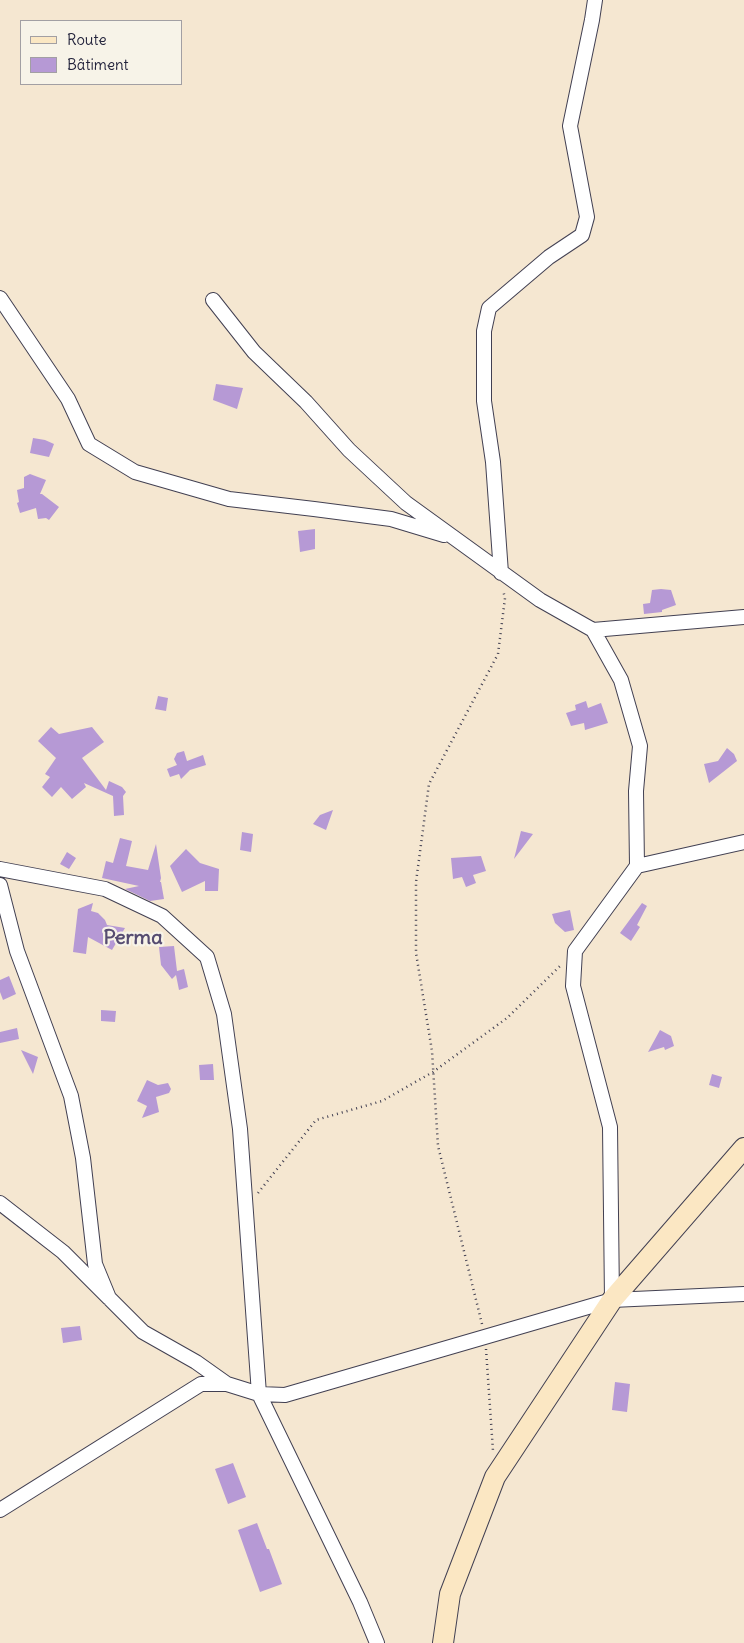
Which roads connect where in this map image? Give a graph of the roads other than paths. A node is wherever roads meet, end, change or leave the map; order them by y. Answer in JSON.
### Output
{"nodes":[{"id":1,"x":595,"y":0,"type":"edge"},
{"id":2,"x":0,"y":298,"type":"edge"},
{"id":3,"x":213,"y":300,"type":"dead end"},
{"id":4,"x":452,"y":537,"type":"junction"},
{"id":5,"x":501,"y":573,"type":"junction"},
{"id":6,"x":744,"y":617,"type":"edge"},
{"id":7,"x":593,"y":630,"type":"junction"},
{"id":8,"x":744,"y":842,"type":"edge"},
{"id":9,"x":637,"y":866,"type":"junction"},
{"id":10,"x":0,"y":869,"type":"edge"},
{"id":11,"x":0,"y":885,"type":"edge"},
{"id":12,"x":744,"y":1148,"type":"edge"},
{"id":13,"x":0,"y":1202,"type":"edge"},
{"id":14,"x":744,"y":1294,"type":"edge"},
{"id":15,"x":109,"y":1298,"type":"junction"},
{"id":16,"x":612,"y":1300,"type":"junction"},
{"id":17,"x":227,"y":1384,"type":"junction"},
{"id":18,"x":259,"y":1394,"type":"junction"},
{"id":19,"x":0,"y":1510,"type":"edge"},
{"id":20,"x":377,"y":1643,"type":"edge"},
{"id":21,"x":443,"y":1643,"type":"edge"}],
"edges":[{"from":1,"to":5,"type":"street"},
{"from":2,"to":4,"type":"street"},
{"from":3,"to":4,"type":"street"},
{"from":4,"to":5,"type":"street"},
{"from":5,"to":7,"type":"street"},
{"from":6,"to":7,"type":"street"},
{"from":7,"to":9,"type":"street"},
{"from":8,"to":9,"type":"street"},
{"from":9,"to":16,"type":"street"},
{"from":10,"to":18,"type":"street"},
{"from":11,"to":15,"type":"street"},
{"from":12,"to":16,"type":"street"},
{"from":13,"to":15,"type":"street"},
{"from":14,"to":16,"type":"street"},
{"from":15,"to":17,"type":"street"},
{"from":16,"to":18,"type":"street"},
{"from":16,"to":21,"type":"street"},
{"from":17,"to":18,"type":"street"},
{"from":17,"to":19,"type":"street"},
{"from":18,"to":20,"type":"street"}]}
